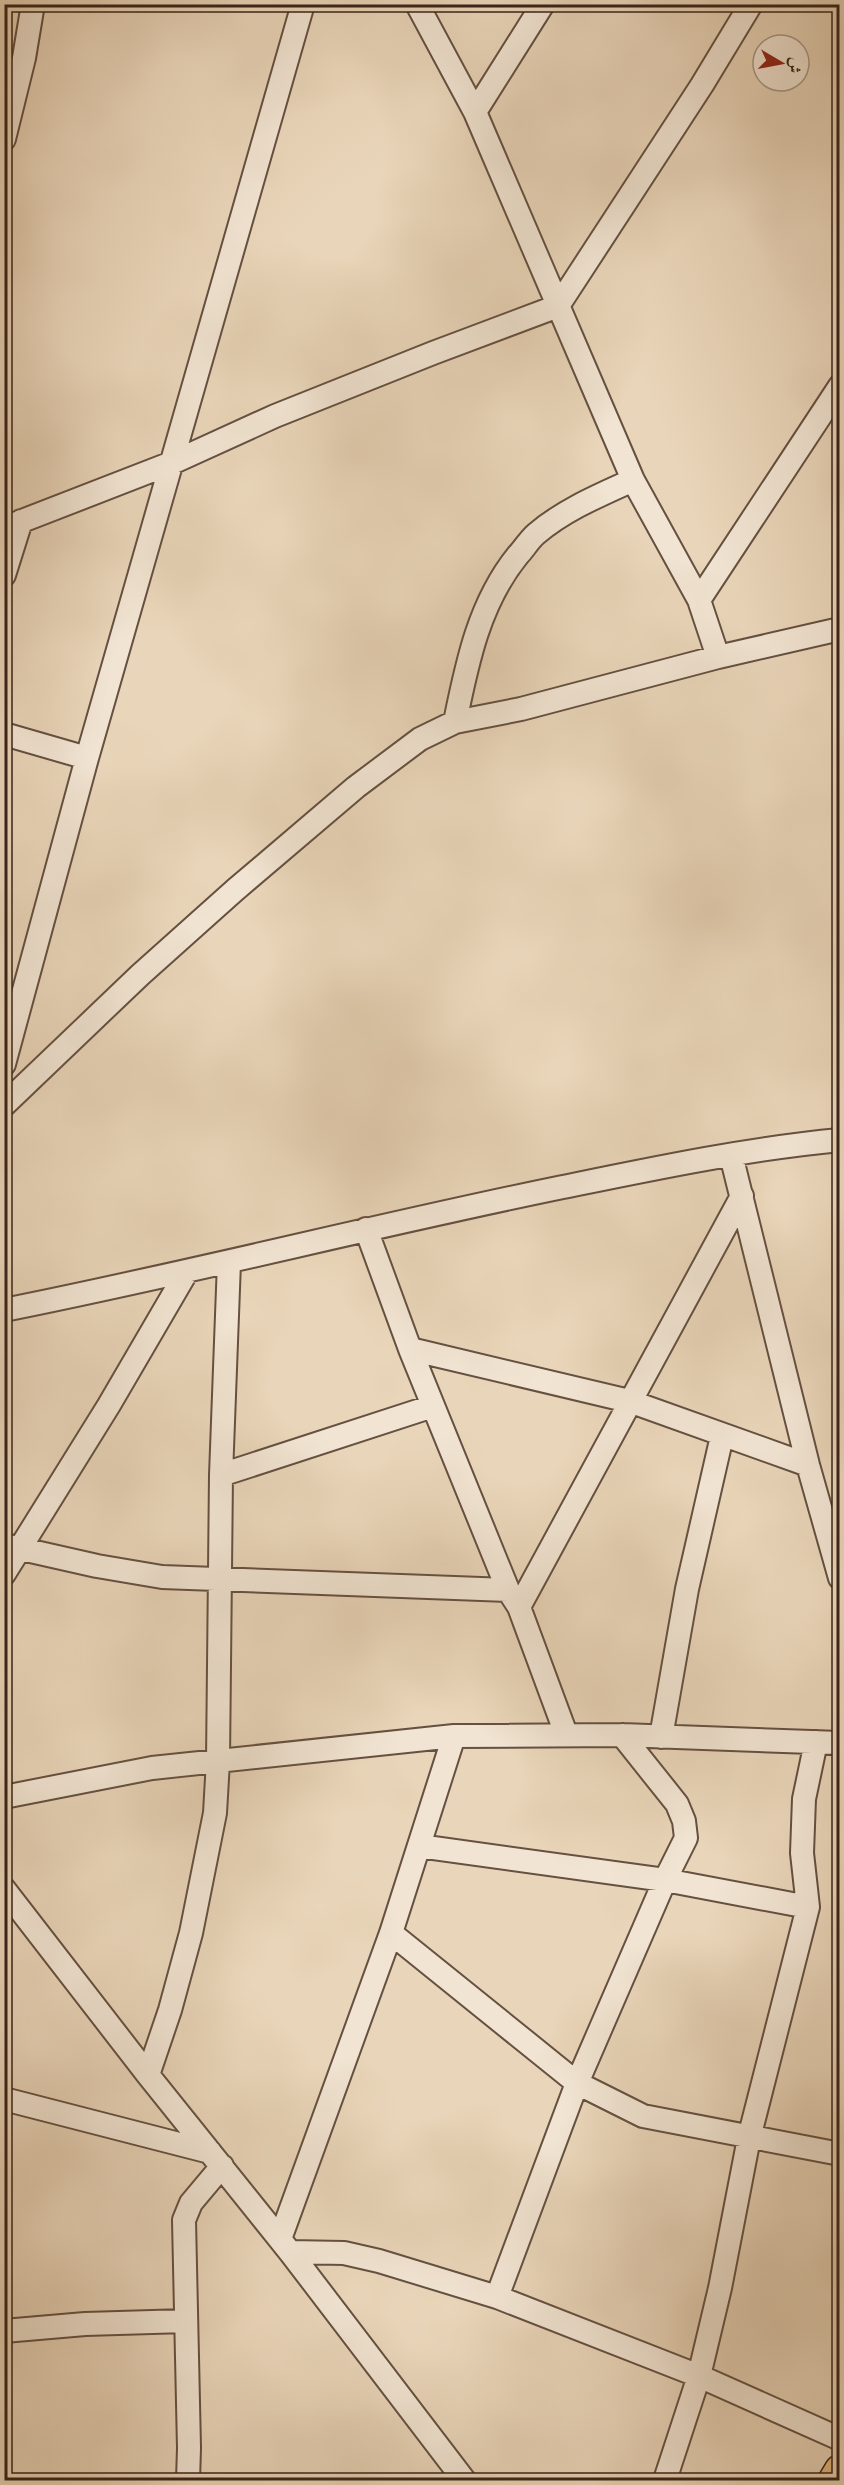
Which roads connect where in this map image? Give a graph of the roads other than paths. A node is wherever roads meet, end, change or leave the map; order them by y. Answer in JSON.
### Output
{"nodes":[{"id":1,"x":33,"y":4,"type":"edge"},
{"id":2,"x":303,"y":4,"type":"edge"},
{"id":3,"x":417,"y":4,"type":"edge"},
{"id":4,"x":543,"y":4,"type":"edge"},
{"id":5,"x":751,"y":4,"type":"edge"},
{"id":6,"x":475,"y":112,"type":"junction"},
{"id":7,"x":4,"y":139,"type":"edge"},
{"id":8,"x":558,"y":306,"type":"junction"},
{"id":9,"x":840,"y":386,"type":"edge"},
{"id":10,"x":174,"y":462,"type":"junction"},
{"id":11,"x":633,"y":480,"type":"junction"},
{"id":12,"x":13,"y":524,"type":"edge"},
{"id":13,"x":4,"y":576,"type":"edge"},
{"id":14,"x":699,"y":600,"type":"junction"},
{"id":15,"x":840,"y":629,"type":"edge"},
{"id":16,"x":718,"y":657,"type":"junction"},
{"id":17,"x":455,"y":722,"type":"junction"},
{"id":18,"x":4,"y":734,"type":"edge"},
{"id":19,"x":87,"y":758,"type":"junction"},
{"id":20,"x":4,"y":1064,"type":"edge"},
{"id":21,"x":4,"y":1105,"type":"edge"},
{"id":22,"x":840,"y":1140,"type":"edge"},
{"id":23,"x":731,"y":1155,"type":"junction"},
{"id":24,"x":742,"y":1196,"type":"junction"},
{"id":25,"x":366,"y":1229,"type":"junction"},
{"id":26,"x":229,"y":1262,"type":"junction"},
{"id":27,"x":186,"y":1273,"type":"junction"},
{"id":28,"x":4,"y":1310,"type":"edge"},
{"id":29,"x":410,"y":1349,"type":"junction"},
{"id":30,"x":629,"y":1401,"type":"junction"},
{"id":31,"x":433,"y":1406,"type":"junction"},
{"id":32,"x":722,"y":1436,"type":"junction"},
{"id":33,"x":808,"y":1465,"type":"junction"},
{"id":34,"x":221,"y":1475,"type":"junction"},
{"id":35,"x":12,"y":1547,"type":"edge"},
{"id":36,"x":837,"y":1556,"type":"edge"},
{"id":37,"x":4,"y":1574,"type":"edge"},
{"id":38,"x":840,"y":1578,"type":"edge"},
{"id":39,"x":219,"y":1580,"type":"junction"},
{"id":40,"x":514,"y":1598,"type":"junction"},
{"id":41,"x":566,"y":1734,"type":"junction"},
{"id":42,"x":622,"y":1735,"type":"junction"},
{"id":43,"x":454,"y":1736,"type":"junction"},
{"id":44,"x":661,"y":1737,"type":"junction"},
{"id":45,"x":816,"y":1742,"type":"junction"},
{"id":46,"x":840,"y":1743,"type":"edge"},
{"id":47,"x":218,"y":1761,"type":"junction"},
{"id":48,"x":4,"y":1797,"type":"edge"},
{"id":49,"x":419,"y":1846,"type":"junction"},
{"id":50,"x":665,"y":1880,"type":"junction"},
{"id":51,"x":4,"y":1889,"type":"edge"},
{"id":52,"x":808,"y":1907,"type":"junction"},
{"id":53,"x":391,"y":1932,"type":"junction"},
{"id":54,"x":148,"y":2075,"type":"junction"},
{"id":55,"x":576,"y":2084,"type":"junction"},
{"id":56,"x":4,"y":2099,"type":"edge"},
{"id":57,"x":749,"y":2138,"type":"junction"},
{"id":58,"x":840,"y":2154,"type":"edge"},
{"id":59,"x":216,"y":2159,"type":"junction"},
{"id":60,"x":285,"y":2246,"type":"junction"},
{"id":61,"x":497,"y":2297,"type":"junction"},
{"id":62,"x":186,"y":2321,"type":"junction"},
{"id":63,"x":4,"y":2331,"type":"edge"},
{"id":64,"x":699,"y":2376,"type":"junction"},
{"id":65,"x":840,"y":2439,"type":"edge"},
{"id":66,"x":840,"y":2470,"type":"edge"},
{"id":67,"x":188,"y":2481,"type":"edge"},
{"id":68,"x":464,"y":2481,"type":"edge"},
{"id":69,"x":665,"y":2481,"type":"edge"},
{"id":70,"x":834,"y":2481,"type":"edge"}],
"edges":[{"from":1,"to":7,"type":"street"},
{"from":2,"to":10,"type":"street"},
{"from":3,"to":6,"type":"street"},
{"from":4,"to":6,"type":"street"},
{"from":5,"to":8,"type":"street"},
{"from":6,"to":8,"type":"street"},
{"from":8,"to":10,"type":"street"},
{"from":8,"to":11,"type":"street"},
{"from":9,"to":14,"type":"street"},
{"from":10,"to":12,"type":"street"},
{"from":10,"to":19,"type":"street"},
{"from":11,"to":14,"type":"street"},
{"from":11,"to":17,"type":"street"},
{"from":12,"to":13,"type":"street"},
{"from":14,"to":16,"type":"street"},
{"from":15,"to":16,"type":"street"},
{"from":16,"to":17,"type":"street"},
{"from":17,"to":21,"type":"street"},
{"from":18,"to":19,"type":"street"},
{"from":19,"to":20,"type":"street"},
{"from":22,"to":23,"type":"street"},
{"from":23,"to":24,"type":"street"},
{"from":23,"to":25,"type":"street"},
{"from":24,"to":30,"type":"street"},
{"from":24,"to":33,"type":"street"},
{"from":25,"to":26,"type":"street"},
{"from":25,"to":29,"type":"street"},
{"from":26,"to":27,"type":"street"},
{"from":26,"to":34,"type":"street"},
{"from":27,"to":28,"type":"street"},
{"from":27,"to":35,"type":"street"},
{"from":29,"to":30,"type":"street"},
{"from":29,"to":31,"type":"street"},
{"from":30,"to":32,"type":"street"},
{"from":30,"to":40,"type":"street"},
{"from":31,"to":34,"type":"street"},
{"from":31,"to":40,"type":"street"},
{"from":32,"to":33,"type":"street"},
{"from":32,"to":44,"type":"street"},
{"from":33,"to":36,"type":"street"},
{"from":34,"to":39,"type":"street"},
{"from":35,"to":37,"type":"street"},
{"from":35,"to":39,"type":"street"},
{"from":36,"to":38,"type":"street"},
{"from":39,"to":40,"type":"street"},
{"from":39,"to":47,"type":"street"},
{"from":40,"to":41,"type":"street"},
{"from":41,"to":42,"type":"street"},
{"from":41,"to":43,"type":"street"},
{"from":42,"to":44,"type":"street"},
{"from":42,"to":50,"type":"street"},
{"from":43,"to":47,"type":"street"},
{"from":43,"to":49,"type":"street"},
{"from":44,"to":45,"type":"street"},
{"from":45,"to":46,"type":"street"},
{"from":45,"to":52,"type":"street"},
{"from":47,"to":48,"type":"street"},
{"from":47,"to":54,"type":"street"},
{"from":49,"to":50,"type":"street"},
{"from":49,"to":53,"type":"street"},
{"from":50,"to":52,"type":"street"},
{"from":50,"to":55,"type":"street"},
{"from":51,"to":54,"type":"street"},
{"from":52,"to":57,"type":"street"},
{"from":53,"to":55,"type":"street"},
{"from":53,"to":60,"type":"street"},
{"from":54,"to":59,"type":"street"},
{"from":55,"to":57,"type":"street"},
{"from":55,"to":61,"type":"street"},
{"from":56,"to":59,"type":"street"},
{"from":57,"to":58,"type":"street"},
{"from":57,"to":64,"type":"street"},
{"from":59,"to":60,"type":"street"},
{"from":59,"to":62,"type":"street"},
{"from":60,"to":61,"type":"street"},
{"from":60,"to":68,"type":"street"},
{"from":61,"to":64,"type":"street"},
{"from":62,"to":63,"type":"street"},
{"from":62,"to":67,"type":"street"},
{"from":64,"to":65,"type":"street"},
{"from":64,"to":69,"type":"street"},
{"from":66,"to":70,"type":"main road"}]}
